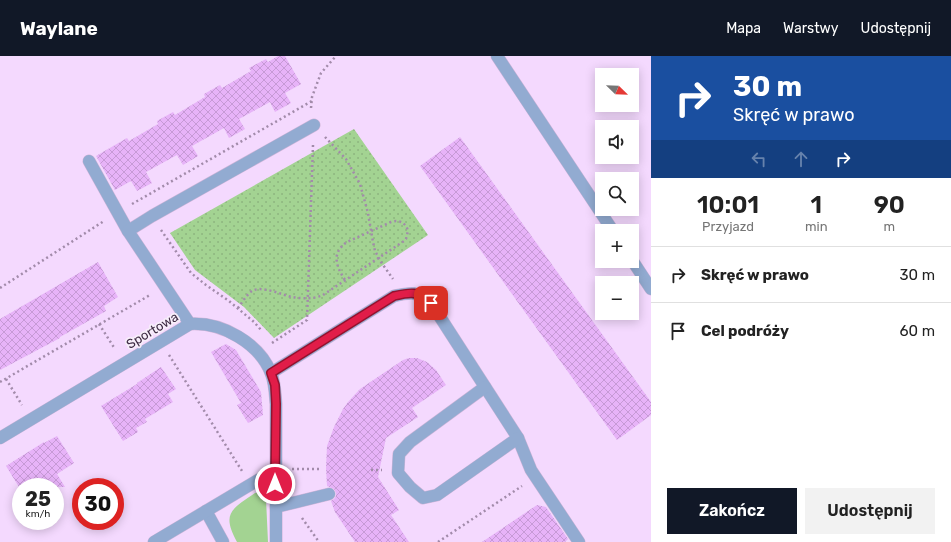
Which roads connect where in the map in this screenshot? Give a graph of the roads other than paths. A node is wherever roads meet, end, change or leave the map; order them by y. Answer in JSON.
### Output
{"nodes":[{"id":1,"x":497,"y":56,"type":"edge"},
{"id":2,"x":314,"y":125,"type":"road end"},
{"id":3,"x":89,"y":161,"type":"dead end"},
{"id":4,"x":608,"y":224,"type":"edge"},
{"id":5,"x":128,"y":231,"type":"junction"},
{"id":6,"x":637,"y":268,"type":"edge"},
{"id":7,"x":651,"y":289,"type":"edge"},
{"id":8,"x":190,"y":324,"type":"junction"},
{"id":9,"x":271,"y":373,"type":"junction"},
{"id":10,"x":485,"y":387,"type":"junction"},
{"id":11,"x":0,"y":438,"type":"edge"},
{"id":12,"x":518,"y":438,"type":"junction"},
{"id":13,"x":275,"y":470,"type":"junction"},
{"id":14,"x":329,"y":494,"type":"dead end"},
{"id":15,"x":276,"y":507,"type":"junction"},
{"id":16,"x":206,"y":511,"type":"junction"},
{"id":17,"x":154,"y":542,"type":"edge"},
{"id":18,"x":223,"y":542,"type":"edge"},
{"id":19,"x":276,"y":542,"type":"edge"},
{"id":20,"x":579,"y":542,"type":"edge"}],
"edges":[{"from":1,"to":4,"type":"street"},
{"from":2,"to":5,"type":"street"},
{"from":3,"to":5,"type":"street"},
{"from":5,"to":8,"type":"street"},
{"from":6,"to":7,"type":"street"},
{"from":8,"to":9,"type":"street","name":"Sportowa"},
{"from":8,"to":11,"type":"street","name":"Sportowa"},
{"from":9,"to":10,"type":"street"},
{"from":9,"to":13,"type":"street","name":"Sportowa"},
{"from":10,"to":12,"type":"street"},
{"from":10,"to":12,"type":"street"},
{"from":12,"to":20,"type":"street"},
{"from":13,"to":15,"type":"street","name":"Sportowa"},
{"from":13,"to":16,"type":"street"},
{"from":14,"to":15,"type":"street"},
{"from":15,"to":19,"type":"street","name":"Sportowa"},
{"from":16,"to":17,"type":"street"},
{"from":16,"to":18,"type":"street"}]}
